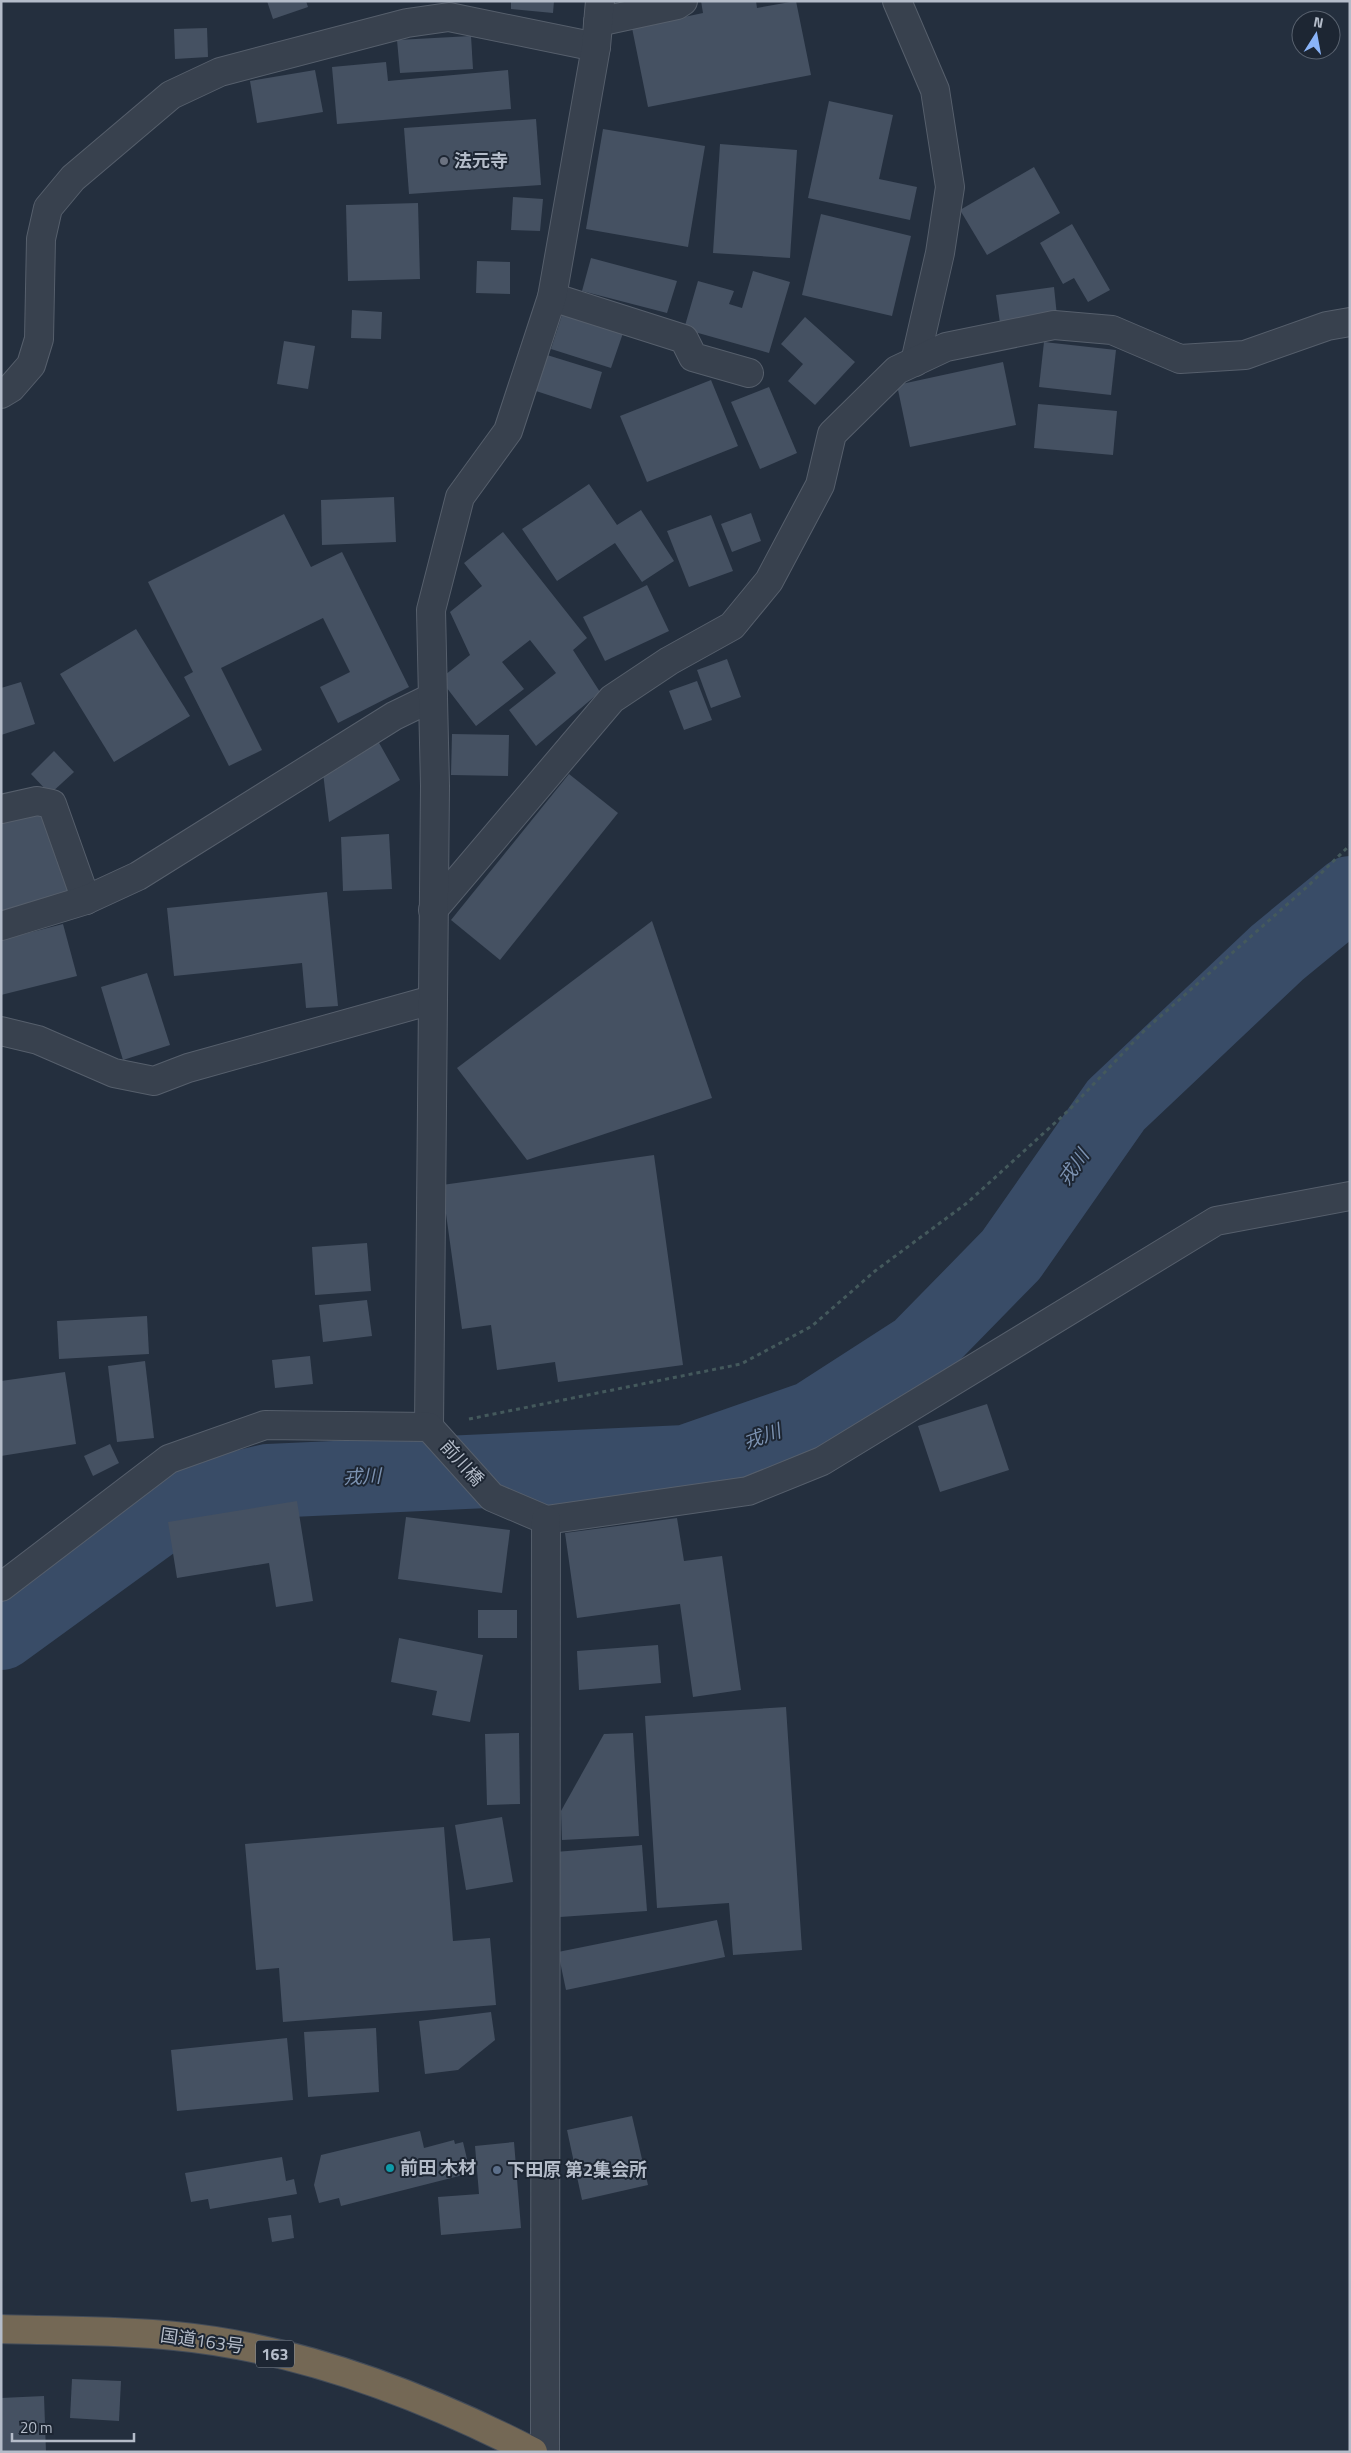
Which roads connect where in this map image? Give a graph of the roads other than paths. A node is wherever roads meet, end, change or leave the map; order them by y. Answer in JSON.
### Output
{"nodes":[{"id":1,"x":683,"y":1,"type":"edge"},
{"id":2,"x":897,"y":1,"type":"edge"},
{"id":3,"x":598,"y":23,"type":"edge"},
{"id":4,"x":552,"y":297,"type":"junction"},
{"id":5,"x":1350,"y":322,"type":"edge"},
{"id":6,"x":915,"y":362,"type":"junction"},
{"id":7,"x":749,"y":372,"type":"dead end"},
{"id":8,"x":1,"y":394,"type":"edge"},
{"id":9,"x":433,"y":697,"type":"junction"},
{"id":10,"x":1,"y":809,"type":"edge"},
{"id":11,"x":86,"y":900,"type":"junction"},
{"id":12,"x":433,"y":910,"type":"junction"},
{"id":13,"x":1,"y":926,"type":"edge"},
{"id":14,"x":432,"y":1000,"type":"junction"},
{"id":15,"x":1,"y":1031,"type":"edge"},
{"id":16,"x":1350,"y":1196,"type":"edge"},
{"id":17,"x":430,"y":1428,"type":"junction"},
{"id":18,"x":546,"y":1520,"type":"junction"},
{"id":19,"x":1,"y":1587,"type":"edge"},
{"id":20,"x":1,"y":2329,"type":"edge"},
{"id":21,"x":533,"y":2452,"type":"edge"},
{"id":22,"x":545,"y":2452,"type":"edge"}],
"edges":[{"from":1,"to":3,"type":"street"},
{"from":2,"to":6,"type":"street"},
{"from":3,"to":4,"type":"street"},
{"from":3,"to":8,"type":"street"},
{"from":4,"to":7,"type":"street"},
{"from":4,"to":9,"type":"street"},
{"from":5,"to":6,"type":"street"},
{"from":6,"to":12,"type":"street"},
{"from":9,"to":11,"type":"street"},
{"from":9,"to":12,"type":"street"},
{"from":10,"to":11,"type":"street"},
{"from":11,"to":13,"type":"street"},
{"from":12,"to":14,"type":"street"},
{"from":14,"to":15,"type":"street"},
{"from":14,"to":17,"type":"street"},
{"from":16,"to":18,"type":"street"},
{"from":17,"to":18,"type":"street","name":"前川橋"},
{"from":17,"to":19,"type":"street"},
{"from":18,"to":22,"type":"street"},
{"from":20,"to":21,"type":"highway","name":"国道163号","number":"163"}]}
